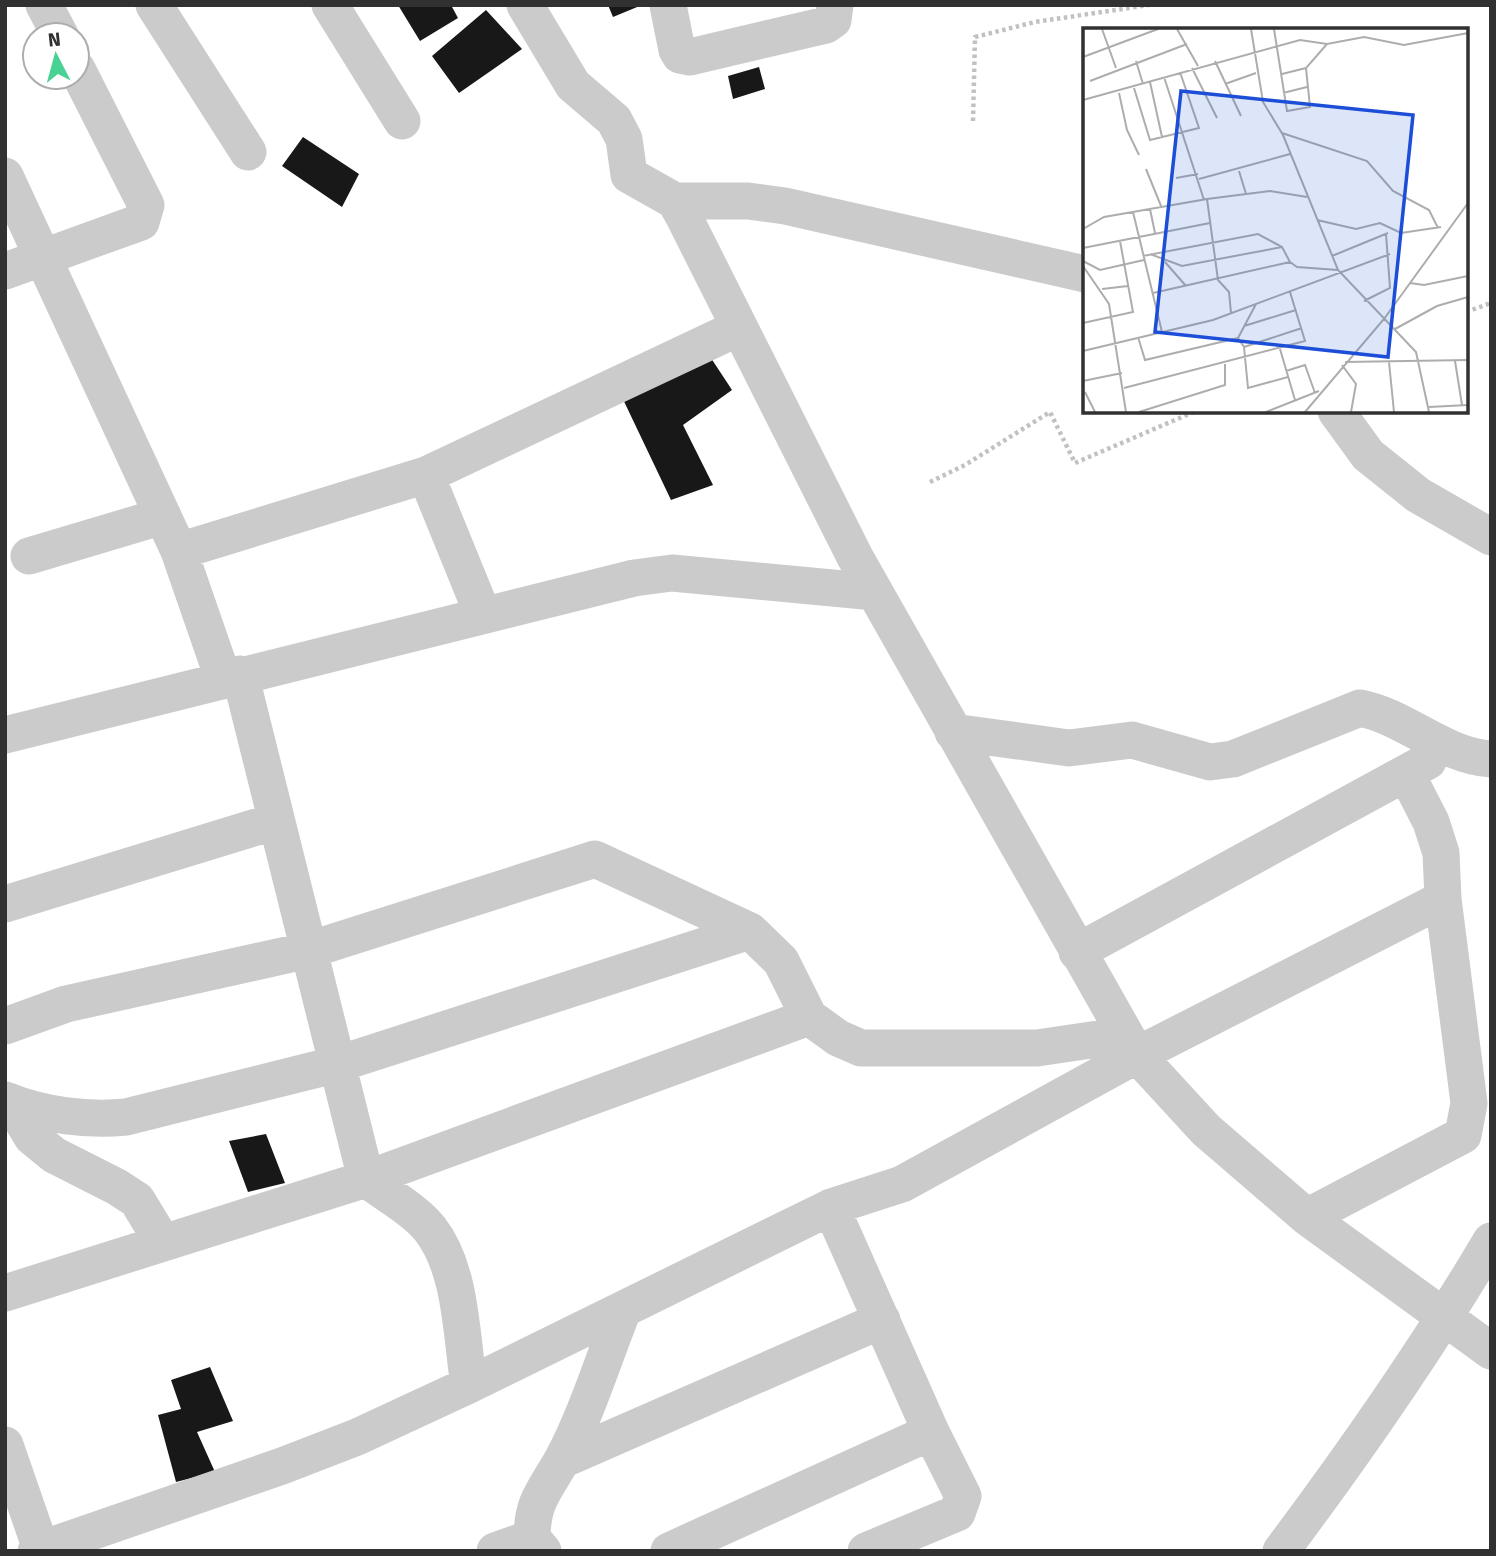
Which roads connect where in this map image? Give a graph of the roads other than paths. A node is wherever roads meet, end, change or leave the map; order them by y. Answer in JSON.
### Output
{"nodes":[{"id":1,"x":44,"y":5,"type":"edge"},
{"id":2,"x":154,"y":5,"type":"edge"},
{"id":3,"x":330,"y":5,"type":"edge"},
{"id":4,"x":525,"y":5,"type":"edge"},
{"id":5,"x":667,"y":5,"type":"edge"},
{"id":6,"x":835,"y":5,"type":"edge"},
{"id":7,"x":53,"y":21,"type":"edge"},
{"id":8,"x":88,"y":91,"type":"edge"},
{"id":9,"x":402,"y":121,"type":"dead end"},
{"id":10,"x":248,"y":152,"type":"dead end"},
{"id":11,"x":5,"y":176,"type":"edge"},
{"id":12,"x":675,"y":201,"type":"junction"},
{"id":13,"x":44,"y":256,"type":"junction"},
{"id":14,"x":5,"y":271,"type":"edge"},
{"id":15,"x":1083,"y":274,"type":"edge"},
{"id":16,"x":738,"y":328,"type":"junction"},
{"id":17,"x":1337,"y":413,"type":"edge"},
{"id":18,"x":426,"y":475,"type":"junction"},
{"id":19,"x":163,"y":516,"type":"junction"},
{"id":20,"x":1491,"y":537,"type":"edge"},
{"id":21,"x":179,"y":551,"type":"junction"},
{"id":22,"x":29,"y":556,"type":"dead end"},
{"id":23,"x":875,"y":592,"type":"junction"},
{"id":24,"x":483,"y":615,"type":"junction"},
{"id":25,"x":232,"y":676,"type":"junction"},
{"id":26,"x":953,"y":732,"type":"junction"},
{"id":27,"x":5,"y":735,"type":"edge"},
{"id":28,"x":1451,"y":748,"type":"junction"},
{"id":29,"x":1491,"y":759,"type":"edge"},
{"id":30,"x":1406,"y":773,"type":"junction"},
{"id":31,"x":276,"y":821,"type":"junction"},
{"id":32,"x":1443,"y":899,"type":"junction"},
{"id":33,"x":5,"y":904,"type":"edge"},
{"id":34,"x":750,"y":931,"type":"junction"},
{"id":35,"x":309,"y":950,"type":"junction"},
{"id":36,"x":1077,"y":952,"type":"junction"},
{"id":37,"x":809,"y":1017,"type":"junction"},
{"id":38,"x":5,"y":1026,"type":"edge"},
{"id":39,"x":1131,"y":1045,"type":"junction"},
{"id":40,"x":338,"y":1064,"type":"junction"},
{"id":41,"x":8,"y":1101,"type":"edge"},
{"id":42,"x":366,"y":1179,"type":"junction"},
{"id":43,"x":831,"y":1207,"type":"junction"},
{"id":44,"x":1307,"y":1217,"type":"junction"},
{"id":45,"x":1491,"y":1241,"type":"edge"},
{"id":46,"x":163,"y":1243,"type":"junction"},
{"id":47,"x":5,"y":1293,"type":"edge"},
{"id":48,"x":623,"y":1310,"type":"junction"},
{"id":49,"x":1446,"y":1317,"type":"junction"},
{"id":50,"x":882,"y":1320,"type":"junction"},
{"id":51,"x":1491,"y":1351,"type":"edge"},
{"id":52,"x":469,"y":1385,"type":"junction"},
{"id":53,"x":931,"y":1432,"type":"junction"},
{"id":54,"x":5,"y":1445,"type":"edge"},
{"id":55,"x":562,"y":1460,"type":"junction"},
{"id":56,"x":537,"y":1544,"type":"edge"},
{"id":57,"x":39,"y":1550,"type":"edge"},
{"id":58,"x":495,"y":1551,"type":"edge"},
{"id":59,"x":669,"y":1551,"type":"edge"},
{"id":60,"x":866,"y":1551,"type":"edge"},
{"id":61,"x":1281,"y":1551,"type":"edge"}],
"edges":[{"from":1,"to":7,"type":"street"},
{"from":2,"to":10,"type":"street"},
{"from":3,"to":9,"type":"street"},
{"from":4,"to":12,"type":"street"},
{"from":5,"to":6,"type":"street"},
{"from":8,"to":13,"type":"street"},
{"from":11,"to":13,"type":"street"},
{"from":12,"to":15,"type":"street"},
{"from":12,"to":16,"type":"street"},
{"from":13,"to":14,"type":"street"},
{"from":13,"to":19,"type":"street"},
{"from":16,"to":18,"type":"street"},
{"from":16,"to":23,"type":"street"},
{"from":17,"to":20,"type":"street"},
{"from":18,"to":21,"type":"street"},
{"from":18,"to":24,"type":"street"},
{"from":19,"to":21,"type":"street"},
{"from":19,"to":22,"type":"street"},
{"from":21,"to":25,"type":"street"},
{"from":23,"to":24,"type":"street"},
{"from":23,"to":26,"type":"street"},
{"from":24,"to":25,"type":"street"},
{"from":25,"to":27,"type":"street"},
{"from":25,"to":31,"type":"street"},
{"from":26,"to":28,"type":"street"},
{"from":26,"to":36,"type":"street"},
{"from":28,"to":29,"type":"street"},
{"from":28,"to":30,"type":"street"},
{"from":30,"to":32,"type":"street"},
{"from":30,"to":36,"type":"street"},
{"from":31,"to":33,"type":"street"},
{"from":31,"to":35,"type":"street"},
{"from":32,"to":39,"type":"street"},
{"from":32,"to":44,"type":"street"},
{"from":34,"to":35,"type":"street"},
{"from":34,"to":37,"type":"street"},
{"from":34,"to":40,"type":"street"},
{"from":35,"to":38,"type":"street"},
{"from":35,"to":40,"type":"street"},
{"from":36,"to":39,"type":"street"},
{"from":37,"to":39,"type":"street"},
{"from":37,"to":42,"type":"street"},
{"from":39,"to":43,"type":"street"},
{"from":39,"to":44,"type":"street"},
{"from":40,"to":41,"type":"street"},
{"from":40,"to":42,"type":"street"},
{"from":41,"to":46,"type":"street"},
{"from":42,"to":46,"type":"street"},
{"from":42,"to":52,"type":"street"},
{"from":43,"to":48,"type":"street"},
{"from":43,"to":50,"type":"street"},
{"from":44,"to":49,"type":"street"},
{"from":45,"to":49,"type":"street"},
{"from":46,"to":47,"type":"street"},
{"from":48,"to":52,"type":"street"},
{"from":48,"to":55,"type":"street"},
{"from":49,"to":51,"type":"street"},
{"from":49,"to":61,"type":"street"},
{"from":50,"to":53,"type":"street"},
{"from":50,"to":55,"type":"street"},
{"from":52,"to":57,"type":"street"},
{"from":53,"to":59,"type":"street"},
{"from":53,"to":60,"type":"street"},
{"from":54,"to":57,"type":"street"},
{"from":55,"to":56,"type":"street"},
{"from":56,"to":58,"type":"street"}]}
